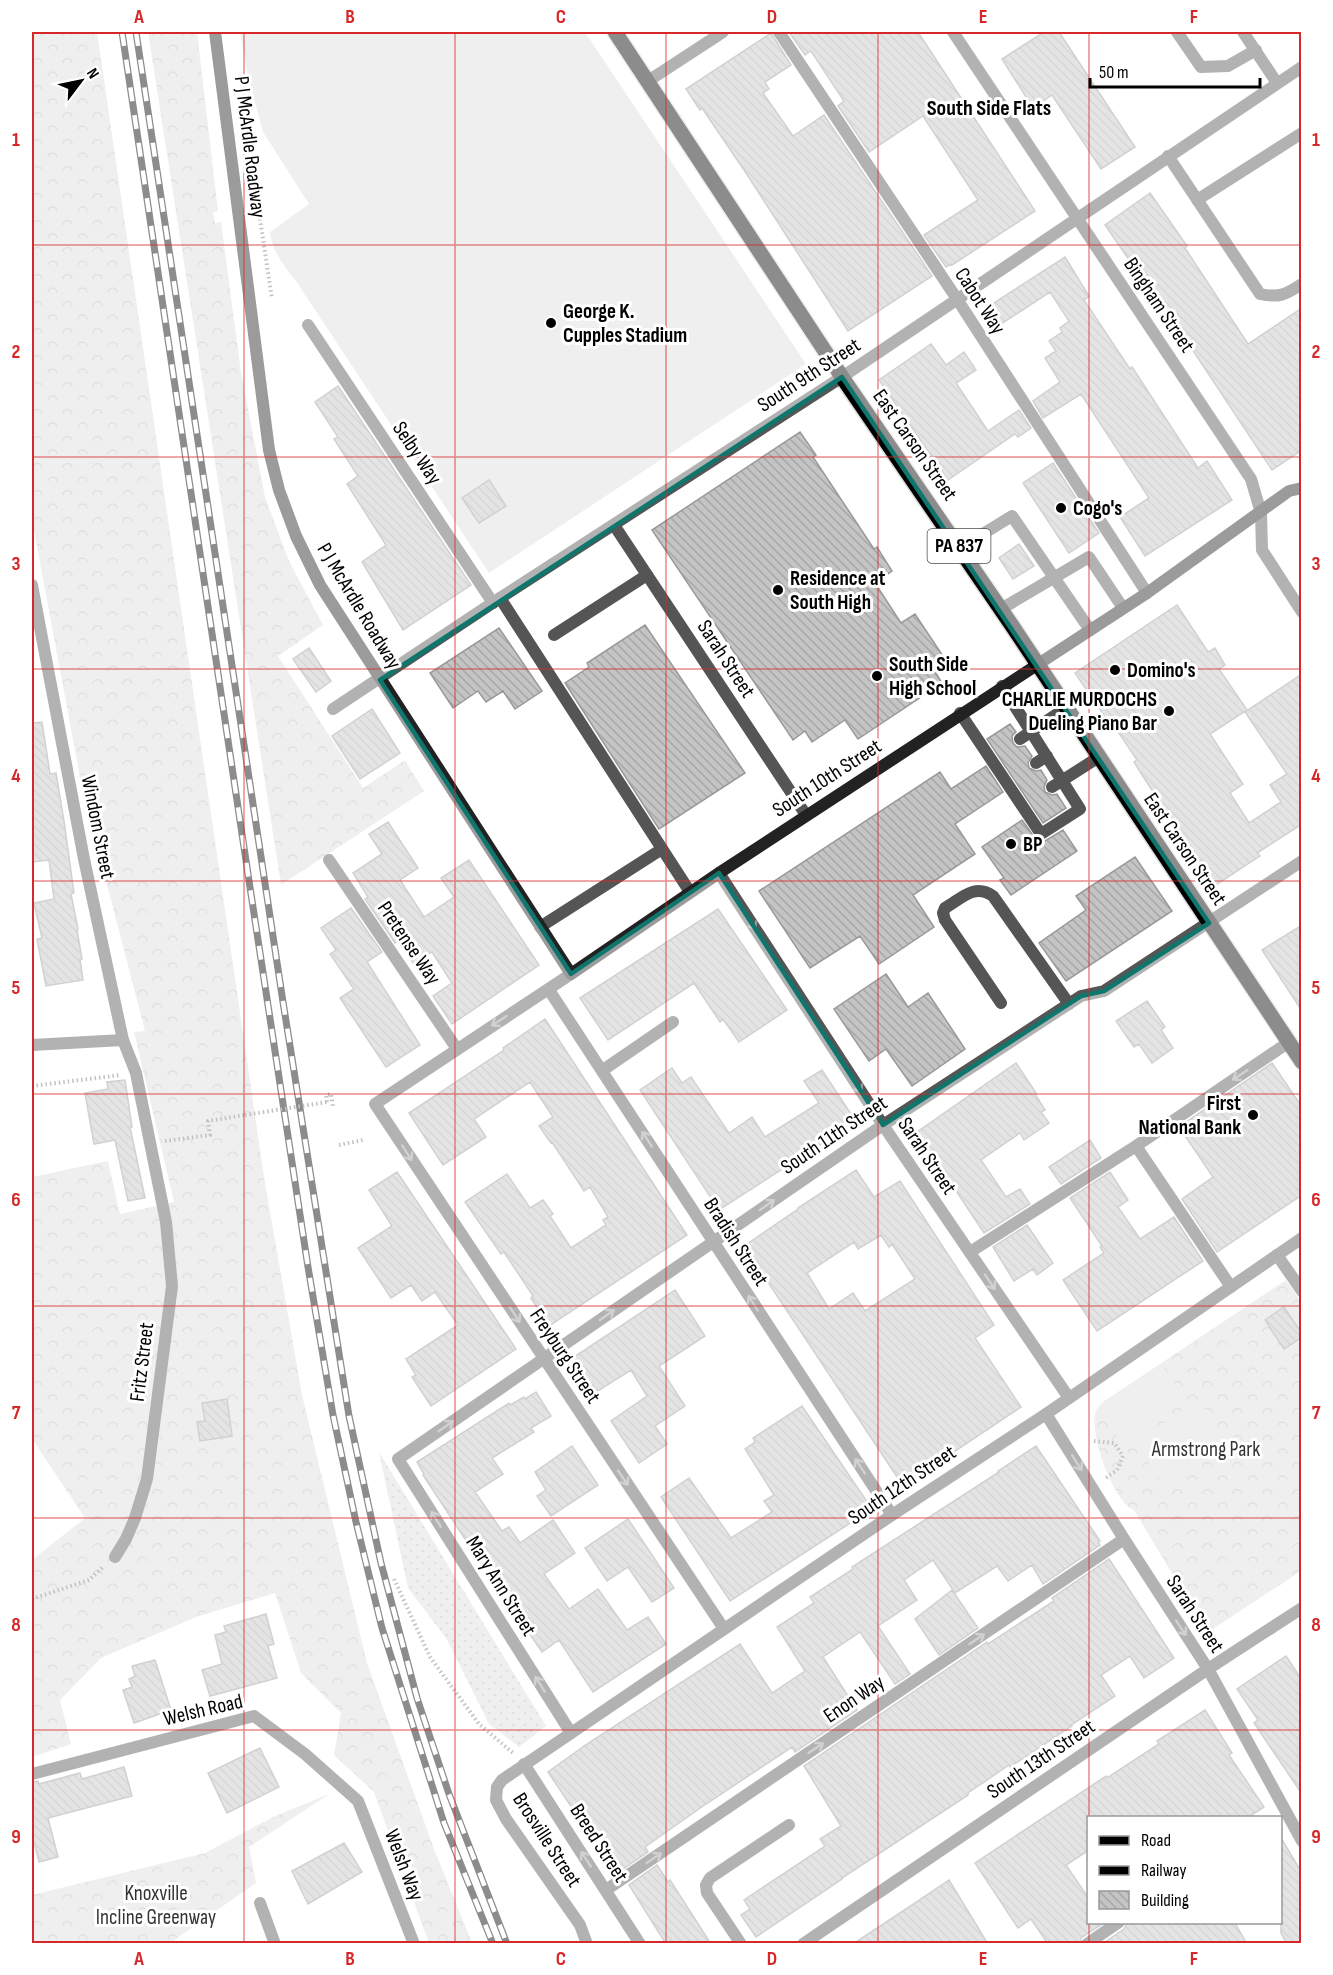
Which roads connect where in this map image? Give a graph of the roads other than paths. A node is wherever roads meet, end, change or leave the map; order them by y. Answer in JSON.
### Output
{"nodes":[{"id":1,"x":215,"y":32,"type":"edge"},
{"id":2,"x":615,"y":32,"type":"edge"},
{"id":3,"x":723,"y":32,"type":"edge"},
{"id":4,"x":779,"y":32,"type":"edge"},
{"id":5,"x":953,"y":32,"type":"edge"},
{"id":6,"x":1176,"y":32,"type":"edge"},
{"id":7,"x":1243,"y":32,"type":"edge"},
{"id":8,"x":1256,"y":50,"type":"junction"},
{"id":9,"x":1302,"y":67,"type":"edge"},
{"id":10,"x":648,"y":81,"type":"junction"},
{"id":11,"x":1277,"y":83,"type":"junction"},
{"id":12,"x":1302,"y":132,"type":"edge"},
{"id":13,"x":1168,"y":156,"type":"junction"},
{"id":14,"x":1197,"y":200,"type":"junction"},
{"id":15,"x":1077,"y":217,"type":"junction"},
{"id":16,"x":1302,"y":284,"type":"edge"},
{"id":17,"x":957,"y":299,"type":"junction"},
{"id":18,"x":308,"y":325,"type":"dead end"},
{"id":19,"x":842,"y":377,"type":"junction"},
{"id":20,"x":1302,"y":488,"type":"edge"},
{"id":21,"x":1261,"y":513,"type":"junction"},
{"id":22,"x":614,"y":525,"type":"junction"},
{"id":23,"x":960,"y":548,"type":"junction"},
{"id":24,"x":647,"y":575,"type":"junction"},
{"id":25,"x":1053,"y":577,"type":"junction"},
{"id":26,"x":32,"y":585,"type":"edge"},
{"id":27,"x":1147,"y":593,"type":"junction"},
{"id":28,"x":496,"y":600,"type":"junction"},
{"id":29,"x":1123,"y":608,"type":"junction"},
{"id":30,"x":1001,"y":609,"type":"junction"},
{"id":31,"x":1302,"y":612,"type":"edge"},
{"id":32,"x":1090,"y":630,"type":"junction"},
{"id":33,"x":554,"y":635,"type":"dead end"},
{"id":34,"x":1037,"y":663,"type":"junction"},
{"id":35,"x":380,"y":680,"type":"junction"},
{"id":36,"x":1002,"y":686,"type":"junction"},
{"id":37,"x":1066,"y":708,"type":"junction"},
{"id":38,"x":333,"y":709,"type":"dead end"},
{"id":39,"x":960,"y":713,"type":"junction"},
{"id":40,"x":1031,"y":732,"type":"junction"},
{"id":41,"x":1020,"y":739,"type":"dead end"},
{"id":42,"x":1099,"y":758,"type":"junction"},
{"id":43,"x":1057,"y":784,"type":"junction"},
{"id":44,"x":806,"y":815,"type":"junction"},
{"id":45,"x":662,"y":849,"type":"junction"},
{"id":46,"x":329,"y":860,"type":"dead end"},
{"id":47,"x":1302,"y":861,"type":"edge"},
{"id":48,"x":719,"y":873,"type":"junction"},
{"id":49,"x":690,"y":892,"type":"junction"},
{"id":50,"x":1209,"y":923,"type":"junction"},
{"id":51,"x":540,"y":927,"type":"junction"},
{"id":52,"x":571,"y":974,"type":"junction"},
{"id":53,"x":549,"y":990,"type":"junction"},
{"id":54,"x":1001,"y":1003,"type":"dead end"},
{"id":55,"x":1069,"y":1004,"type":"junction"},
{"id":56,"x":673,"y":1022,"type":"dead end"},
{"id":57,"x":123,"y":1040,"type":"junction"},
{"id":58,"x":1288,"y":1042,"type":"junction"},
{"id":59,"x":32,"y":1045,"type":"edge"},
{"id":60,"x":457,"y":1049,"type":"junction"},
{"id":61,"x":1302,"y":1062,"type":"edge"},
{"id":62,"x":603,"y":1070,"type":"junction"},
{"id":63,"x":136,"y":1073,"type":"joint"},
{"id":64,"x":375,"y":1104,"type":"joint"},
{"id":65,"x":882,"y":1125,"type":"junction"},
{"id":66,"x":1136,"y":1146,"type":"junction"},
{"id":67,"x":1302,"y":1238,"type":"edge"},
{"id":68,"x":713,"y":1242,"type":"junction"},
{"id":69,"x":970,"y":1252,"type":"junction"},
{"id":70,"x":1277,"y":1255,"type":"junction"},
{"id":71,"x":1231,"y":1287,"type":"junction"},
{"id":72,"x":1302,"y":1291,"type":"edge"},
{"id":73,"x":543,"y":1359,"type":"junction"},
{"id":74,"x":1069,"y":1398,"type":"junction"},
{"id":75,"x":1046,"y":1414,"type":"junction"},
{"id":76,"x":398,"y":1459,"type":"joint"},
{"id":77,"x":892,"y":1515,"type":"junction"},
{"id":78,"x":1124,"y":1539,"type":"junction"},
{"id":79,"x":115,"y":1557,"type":"road end"},
{"id":80,"x":1302,"y":1608,"type":"edge"},
{"id":81,"x":724,"y":1629,"type":"junction"},
{"id":82,"x":1208,"y":1669,"type":"junction"},
{"id":83,"x":571,"y":1733,"type":"junction"},
{"id":84,"x":524,"y":1764,"type":"junction"},
{"id":85,"x":32,"y":1774,"type":"edge"},
{"id":86,"x":358,"y":1801,"type":"joint"},
{"id":87,"x":1280,"y":1815,"type":"edge"},
{"id":88,"x":1282,"y":1817,"type":"edge"},
{"id":89,"x":789,"y":1825,"type":"dead end"},
{"id":90,"x":1302,"y":1841,"type":"edge"},
{"id":91,"x":606,"y":1890,"type":"junction"},
{"id":92,"x":260,"y":1903,"type":"dead end"},
{"id":93,"x":1117,"y":1924,"type":"edge"},
{"id":94,"x":275,"y":1944,"type":"edge"},
{"id":95,"x":414,"y":1944,"type":"edge"},
{"id":96,"x":587,"y":1944,"type":"edge"},
{"id":97,"x":640,"y":1944,"type":"edge"},
{"id":98,"x":741,"y":1944,"type":"edge"},
{"id":99,"x":803,"y":1944,"type":"edge"},
{"id":100,"x":1087,"y":1944,"type":"edge"}],
"edges":[{"from":1,"to":35,"type":"main road","name":"P J McArdle Roadway"},
{"from":2,"to":10,"type":"main road","name":"East Carson Street","number":"PA 837"},
{"from":3,"to":10,"type":"street"},
{"from":4,"to":17,"type":"street","name":"Cabot Way"},
{"from":5,"to":15,"type":"street","name":"Bingham Street"},
{"from":6,"to":8,"type":"street"},
{"from":7,"to":8,"type":"street"},
{"from":8,"to":11,"type":"street"},
{"from":9,"to":11,"type":"street","name":"South 9th Street"},
{"from":10,"to":19,"type":"main road","name":"East Carson Street","number":"PA 837"},
{"from":11,"to":13,"type":"street","name":"South 9th Street"},
{"from":12,"to":14,"type":"street"},
{"from":13,"to":14,"type":"street"},
{"from":13,"to":15,"type":"street","name":"South 9th Street"},
{"from":14,"to":16,"type":"street"},
{"from":15,"to":17,"type":"street","name":"South 9th Street"},
{"from":15,"to":21,"type":"street","name":"Bingham Street"},
{"from":17,"to":19,"type":"street","name":"South 9th Street"},
{"from":17,"to":27,"type":"street","name":"Cabot Way"},
{"from":18,"to":28,"type":"street","name":"Selby Way"},
{"from":19,"to":22,"type":"street","name":"South 9th Street"},
{"from":19,"to":23,"type":"main road","name":"East Carson Street","number":"PA 837"},
{"from":20,"to":21,"type":"main road","name":"South 10th Street"},
{"from":21,"to":27,"type":"main road","name":"South 10th Street"},
{"from":21,"to":31,"type":"street","name":"Bingham Street"},
{"from":22,"to":24,"type":"street","name":"Sarah Street"},
{"from":22,"to":28,"type":"street","name":"South 9th Street"},
{"from":23,"to":25,"type":"street"},
{"from":23,"to":30,"type":"main road","name":"East Carson Street","number":"PA 837"},
{"from":24,"to":33,"type":"street"},
{"from":24,"to":44,"type":"street","name":"Sarah Street"},
{"from":25,"to":29,"type":"street"},
{"from":25,"to":30,"type":"street"},
{"from":25,"to":32,"type":"street"},
{"from":26,"to":57,"type":"street","name":"Windom Street"},
{"from":27,"to":29,"type":"main road","name":"South 10th Street"},
{"from":28,"to":35,"type":"street","name":"South 9th Street"},
{"from":28,"to":45,"type":"street","name":"Selby Way"},
{"from":29,"to":32,"type":"main road","name":"South 10th Street"},
{"from":30,"to":34,"type":"main road","name":"East Carson Street","number":"PA 837"},
{"from":32,"to":34,"type":"main road","name":"South 10th Street"},
{"from":34,"to":36,"type":"main road","name":"South 10th Street"},
{"from":34,"to":37,"type":"main road","name":"East Carson Street","number":"PA 837"},
{"from":35,"to":38,"type":"street","name":"South 9th Street"},
{"from":35,"to":51,"type":"main road","name":"P J McArdle Roadway"},
{"from":36,"to":39,"type":"main road","name":"South 10th Street"},
{"from":36,"to":40,"type":"street"},
{"from":37,"to":40,"type":"street"},
{"from":37,"to":42,"type":"main road","name":"East Carson Street","number":"PA 837"},
{"from":39,"to":43,"type":"street"},
{"from":39,"to":44,"type":"main road","name":"South 10th Street"},
{"from":40,"to":41,"type":"street"},
{"from":40,"to":43,"type":"street"},
{"from":42,"to":43,"type":"street"},
{"from":42,"to":50,"type":"main road","name":"East Carson Street","number":"PA 837"},
{"from":44,"to":48,"type":"main road","name":"South 10th Street"},
{"from":45,"to":49,"type":"street","name":"Selby Way"},
{"from":45,"to":51,"type":"street"},
{"from":46,"to":60,"type":"street","name":"Pretense Way"},
{"from":47,"to":50,"type":"street","name":"South 11th Street"},
{"from":48,"to":49,"type":"main road","name":"South 10th Street"},
{"from":48,"to":65,"type":"street","name":"Sarah Street","one_way":true},
{"from":49,"to":52,"type":"main road","name":"South 10th Street"},
{"from":50,"to":55,"type":"street","name":"South 11th Street"},
{"from":50,"to":58,"type":"main road","name":"East Carson Street","number":"PA 837"},
{"from":51,"to":52,"type":"main road","name":"P J McArdle Roadway"},
{"from":52,"to":53,"type":"street","name":"South 10th Street"},
{"from":53,"to":60,"type":"street","name":"South 10th Street","one_way":true},
{"from":53,"to":62,"type":"street","name":"Bradish Street"},
{"from":54,"to":55,"type":"street"},
{"from":55,"to":65,"type":"street","name":"South 11th Street"},
{"from":56,"to":62,"type":"street"},
{"from":57,"to":59,"type":"street"},
{"from":57,"to":63,"type":"street","name":"Windom Street"},
{"from":58,"to":61,"type":"main road","name":"East Carson Street","number":"PA 837"},
{"from":58,"to":66,"type":"street","one_way":true},
{"from":60,"to":64,"type":"street","name":"South 10th Street"},
{"from":68,"to":62,"type":"street","name":"Bradish Street","one_way":true},
{"from":63,"to":79,"type":"street","name":"Fritz Street"},
{"from":64,"to":73,"type":"street","name":"Freyburg Street","one_way":true},
{"from":68,"to":65,"type":"street","name":"South 11th Street","one_way":true},
{"from":65,"to":69,"type":"street","name":"Sarah Street"},
{"from":66,"to":69,"type":"street"},
{"from":66,"to":71,"type":"street"},
{"from":67,"to":70,"type":"street","name":"South 12th Street"},
{"from":73,"to":68,"type":"street","name":"South 11th Street","one_way":true},
{"from":77,"to":68,"type":"street","name":"Bradish Street","one_way":true},
{"from":69,"to":74,"type":"street","name":"Sarah Street","one_way":true},
{"from":70,"to":71,"type":"street","name":"South 12th Street"},
{"from":70,"to":72,"type":"street"},
{"from":71,"to":74,"type":"street","name":"South 12th Street"},
{"from":76,"to":73,"type":"street","name":"South 11th Street","one_way":true},
{"from":73,"to":81,"type":"street","name":"Freyburg Street","one_way":true},
{"from":74,"to":75,"type":"street","name":"South 12th Street"},
{"from":75,"to":77,"type":"street","name":"South 12th Street"},
{"from":75,"to":78,"type":"street","name":"Sarah Street","one_way":true},
{"from":83,"to":76,"type":"street","name":"Mary Ann Street","one_way":true},
{"from":77,"to":81,"type":"street","name":"South 12th Street"},
{"from":78,"to":82,"type":"street","name":"Sarah Street","one_way":true},
{"from":91,"to":78,"type":"street","name":"Enon Way","one_way":true},
{"from":80,"to":82,"type":"street","name":"South 13th Street"},
{"from":81,"to":83,"type":"street","name":"South 12th Street"},
{"from":82,"to":87,"type":"street","name":"Sarah Street"},
{"from":82,"to":99,"type":"street","name":"South 13th Street"},
{"from":83,"to":84,"type":"street","name":"South 12th Street"},
{"from":91,"to":84,"type":"street","name":"Breed Street","one_way":true},
{"from":84,"to":96,"type":"street","name":"Brosville Street"},
{"from":85,"to":86,"type":"street","name":"Welsh Road"},
{"from":86,"to":95,"type":"street","name":"Welsh Way"},
{"from":88,"to":90,"type":"street","name":"Sarah Street"},
{"from":89,"to":98,"type":"street"},
{"from":91,"to":97,"type":"street","name":"Breed Street"},
{"from":92,"to":94,"type":"street"},
{"from":93,"to":100,"type":"street"}]}
